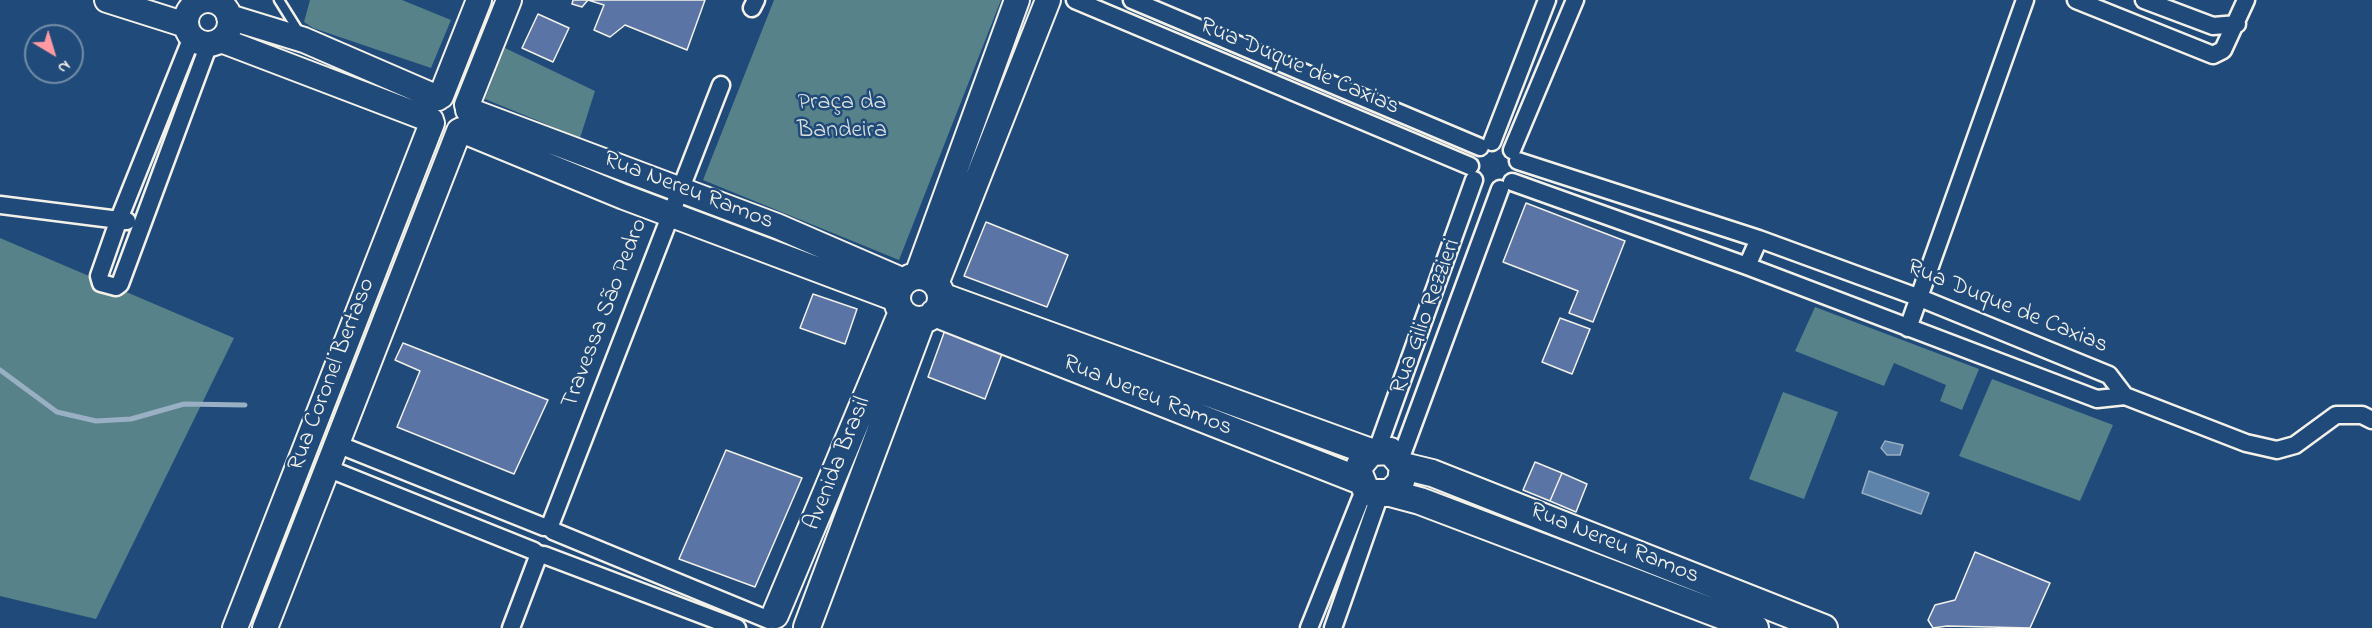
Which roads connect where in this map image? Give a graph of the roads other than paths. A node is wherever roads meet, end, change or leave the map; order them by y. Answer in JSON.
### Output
{"nodes":[{"id":1,"x":107,"y":0,"type":"edge"},
{"id":2,"x":279,"y":0,"type":"edge"},
{"id":3,"x":479,"y":0,"type":"edge"},
{"id":4,"x":509,"y":0,"type":"edge"},
{"id":5,"x":1017,"y":0,"type":"edge"},
{"id":6,"x":1048,"y":0,"type":"edge"},
{"id":7,"x":1076,"y":0,"type":"edge"},
{"id":8,"x":1131,"y":0,"type":"edge"},
{"id":9,"x":1547,"y":0,"type":"edge"},
{"id":10,"x":1575,"y":0,"type":"edge"},
{"id":11,"x":2025,"y":0,"type":"edge"},
{"id":12,"x":2076,"y":0,"type":"edge"},
{"id":13,"x":2246,"y":0,"type":"edge"},
{"id":14,"x":2147,"y":1,"type":"edge"},
{"id":15,"x":229,"y":17,"type":"junction"},
{"id":16,"x":2237,"y":24,"type":"junction"},
{"id":17,"x":197,"y":25,"type":"edge"},
{"id":18,"x":2140,"y":25,"type":"junction"},
{"id":19,"x":304,"y":40,"type":"junction"},
{"id":20,"x":721,"y":85,"type":"dead end"},
{"id":21,"x":436,"y":109,"type":"junction"},
{"id":22,"x":464,"y":119,"type":"junction"},
{"id":23,"x":1486,"y":144,"type":"junction"},
{"id":24,"x":1515,"y":156,"type":"junction"},
{"id":25,"x":1472,"y":173,"type":"junction"},
{"id":26,"x":1506,"y":186,"type":"junction"},
{"id":27,"x":680,"y":188,"type":"junction"},
{"id":28,"x":0,"y":205,"type":"edge"},
{"id":29,"x":671,"y":213,"type":"junction"},
{"id":30,"x":119,"y":219,"type":"junction"},
{"id":31,"x":141,"y":226,"type":"junction"},
{"id":32,"x":777,"y":226,"type":"junction"},
{"id":33,"x":1759,"y":239,"type":"junction"},
{"id":34,"x":766,"y":250,"type":"junction"},
{"id":35,"x":1747,"y":266,"type":"junction"},
{"id":36,"x":371,"y":278,"type":"junction"},
{"id":37,"x":397,"y":290,"type":"junction"},
{"id":38,"x":919,"y":297,"type":"junction"},
{"id":39,"x":1920,"y":298,"type":"junction"},
{"id":40,"x":1908,"y":328,"type":"junction"},
{"id":41,"x":2125,"y":396,"type":"junction"},
{"id":42,"x":2372,"y":420,"type":"edge"},
{"id":43,"x":337,"y":444,"type":"junction"},
{"id":44,"x":1374,"y":451,"type":"junction"},
{"id":45,"x":1402,"y":463,"type":"junction"},
{"id":46,"x":327,"y":468,"type":"junction"},
{"id":47,"x":1374,"y":489,"type":"junction"},
{"id":48,"x":549,"y":529,"type":"junction"},
{"id":49,"x":539,"y":554,"type":"junction"},
{"id":50,"x":770,"y":621,"type":"edge"},
{"id":51,"x":807,"y":627,"type":"edge"},
{"id":52,"x":235,"y":628,"type":"edge"},
{"id":53,"x":265,"y":628,"type":"edge"},
{"id":54,"x":511,"y":628,"type":"edge"},
{"id":55,"x":737,"y":628,"type":"edge"},
{"id":56,"x":1309,"y":628,"type":"edge"},
{"id":57,"x":1333,"y":628,"type":"edge"},
{"id":58,"x":1755,"y":628,"type":"edge"},
{"id":59,"x":1824,"y":628,"type":"edge"}],
"edges":[{"from":1,"to":17,"type":"street"},
{"from":2,"to":19,"type":"lane"},
{"from":3,"to":21,"type":"street","name":"Rua Coronel Bertaso"},
{"from":4,"to":22,"type":"street","name":"Rua Coronel Bertaso"},
{"from":5,"to":38,"type":"street","name":"Avenida Brasil"},
{"from":6,"to":38,"type":"street","name":"Avenida Brasil"},
{"from":7,"to":25,"type":"street","name":"Rua Duque de Caxias"},
{"from":8,"to":23,"type":"street","name":"Rua Duque de Caxias"},
{"from":9,"to":23,"type":"street"},
{"from":10,"to":24,"type":"street"},
{"from":11,"to":39,"type":"street"},
{"from":12,"to":18,"type":"street"},
{"from":13,"to":16,"type":"street"},
{"from":14,"to":16,"type":"street"},
{"from":14,"to":18,"type":"street"},
{"from":15,"to":17,"type":"street"},
{"from":15,"to":17,"type":"street"},
{"from":15,"to":19,"type":"street"},
{"from":16,"to":18,"type":"street"},
{"from":17,"to":21,"type":"street"},
{"from":17,"to":30,"type":"street"},
{"from":17,"to":31,"type":"street"},
{"from":19,"to":21,"type":"street"},
{"from":20,"to":27,"type":"street","name":"Travessa São Pedro"},
{"from":21,"to":22,"type":"street"},
{"from":21,"to":22,"type":"street"},
{"from":21,"to":36,"type":"street","name":"Rua Coronel Bertaso"},
{"from":22,"to":27,"type":"street","name":"Rua Nereu Ramos"},
{"from":22,"to":29,"type":"street","name":"Rua Nereu Ramos"},
{"from":22,"to":37,"type":"street","name":"Rua Coronel Bertaso"},
{"from":23,"to":24,"type":"street"},
{"from":23,"to":25,"type":"street"},
{"from":24,"to":26,"type":"street"},
{"from":24,"to":33,"type":"street","name":"Rua Duque de Caxias"},
{"from":25,"to":26,"type":"street"},
{"from":25,"to":44,"type":"street","name":"Rua Gilio Rezzieri"},
{"from":26,"to":35,"type":"street"},
{"from":26,"to":45,"type":"street","name":"Rua Gilio Rezzieri"},
{"from":27,"to":29,"type":"street","name":"Travessa São Pedro"},
{"from":27,"to":32,"type":"street","name":"Rua Nereu Ramos"},
{"from":28,"to":30,"type":"street"},
{"from":29,"to":34,"type":"street","name":"Rua Nereu Ramos"},
{"from":29,"to":48,"type":"street","name":"Travessa São Pedro"},
{"from":30,"to":31,"type":"street"},
{"from":30,"to":31,"type":"street"},
{"from":32,"to":34,"type":"street"},
{"from":32,"to":38,"type":"street","name":"Rua Nereu Ramos"},
{"from":33,"to":35,"type":"street"},
{"from":33,"to":39,"type":"street","name":"Rua Duque de Caxias"},
{"from":34,"to":38,"type":"street","name":"Rua Nereu Ramos"},
{"from":35,"to":40,"type":"street"},
{"from":36,"to":37,"type":"street"},
{"from":36,"to":52,"type":"street","name":"Rua Coronel Bertaso"},
{"from":37,"to":43,"type":"street","name":"Rua Coronel Bertaso"},
{"from":38,"to":44,"type":"main road","name":"Rua Nereu Ramos"},
{"from":38,"to":47,"type":"main road","name":"Rua Nereu Ramos"},
{"from":38,"to":50,"type":"main road","name":"Avenida Brasil"},
{"from":38,"to":51,"type":"main road","name":"Avenida Brasil"},
{"from":39,"to":40,"type":"street"},
{"from":39,"to":41,"type":"street","name":"Rua Duque de Caxias"},
{"from":40,"to":41,"type":"street"},
{"from":41,"to":42,"type":"street"},
{"from":43,"to":46,"type":"street","name":"Rua Coronel Bertaso"},
{"from":43,"to":48,"type":"street"},
{"from":44,"to":45,"type":"main road"},
{"from":44,"to":47,"type":"main road"},
{"from":45,"to":47,"type":"main road"},
{"from":45,"to":59,"type":"main road","name":"Rua Nereu Ramos"},
{"from":46,"to":49,"type":"street"},
{"from":46,"to":53,"type":"street","name":"Rua Coronel Bertaso"},
{"from":47,"to":56,"type":"street"},
{"from":47,"to":57,"type":"street"},
{"from":47,"to":58,"type":"main road","name":"Rua Nereu Ramos"},
{"from":48,"to":49,"type":"street"},
{"from":48,"to":49,"type":"street"},
{"from":48,"to":50,"type":"street"},
{"from":49,"to":54,"type":"street"},
{"from":49,"to":55,"type":"street"},
{"from":50,"to":51,"type":"main road"}]}
